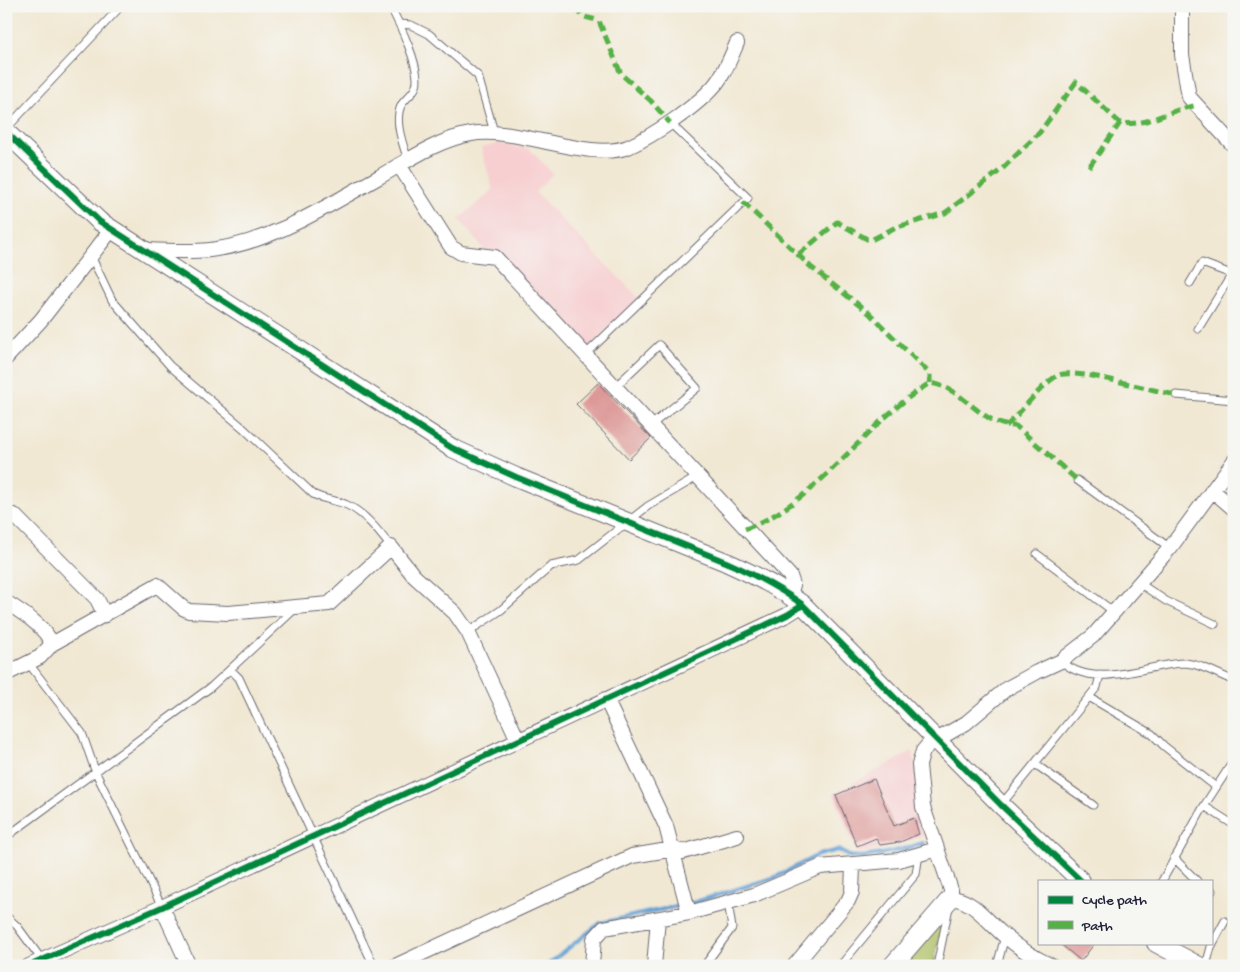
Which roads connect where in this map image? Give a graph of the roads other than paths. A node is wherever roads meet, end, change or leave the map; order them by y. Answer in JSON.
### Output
{"nodes":[{"id":1,"x":122,"y":6,"type":"edge"},
{"id":2,"x":390,"y":6,"type":"edge"},
{"id":3,"x":1179,"y":8,"type":"edge"},
{"id":4,"x":400,"y":24,"type":"junction"},
{"id":5,"x":737,"y":43,"type":"dead end"},
{"id":6,"x":670,"y":123,"type":"junction"},
{"id":7,"x":6,"y":130,"type":"edge"},
{"id":8,"x":494,"y":132,"type":"junction"},
{"id":9,"x":1234,"y":146,"type":"edge"},
{"id":10,"x":404,"y":163,"type":"junction"},
{"id":11,"x":112,"y":229,"type":"junction"},
{"id":12,"x":146,"y":250,"type":"junction"},
{"id":13,"x":91,"y":256,"type":"junction"},
{"id":14,"x":1233,"y":274,"type":"edge"},
{"id":15,"x":1190,"y":283,"type":"dead end"},
{"id":16,"x":1198,"y":329,"type":"dead end"},
{"id":17,"x":585,"y":355,"type":"junction"},
{"id":18,"x":6,"y":358,"type":"edge"},
{"id":19,"x":614,"y":388,"type":"junction"},
{"id":20,"x":1176,"y":395,"type":"dead end"},
{"id":21,"x":1234,"y":400,"type":"edge"},
{"id":22,"x":650,"y":426,"type":"junction"},
{"id":23,"x":1234,"y":461,"type":"edge"},
{"id":24,"x":698,"y":477,"type":"junction"},
{"id":25,"x":1077,"y":480,"type":"dead end"},
{"id":26,"x":1212,"y":490,"type":"junction"},
{"id":27,"x":1234,"y":509,"type":"edge"},
{"id":28,"x":14,"y":514,"type":"dead end"},
{"id":29,"x":628,"y":523,"type":"junction"},
{"id":30,"x":391,"y":547,"type":"junction"},
{"id":31,"x":1170,"y":548,"type":"junction"},
{"id":32,"x":1037,"y":554,"type":"dead end"},
{"id":33,"x":1139,"y":583,"type":"junction"},
{"id":34,"x":796,"y":600,"type":"junction"},
{"id":35,"x":6,"y":602,"type":"edge"},
{"id":36,"x":298,"y":606,"type":"junction"},
{"id":37,"x":1114,"y":612,"type":"junction"},
{"id":38,"x":105,"y":615,"type":"junction"},
{"id":39,"x":1215,"y":624,"type":"dead end"},
{"id":40,"x":468,"y":632,"type":"junction"},
{"id":41,"x":52,"y":644,"type":"junction"},
{"id":42,"x":1061,"y":661,"type":"junction"},
{"id":43,"x":30,"y":664,"type":"junction"},
{"id":44,"x":231,"y":670,"type":"junction"},
{"id":45,"x":6,"y":674,"type":"edge"},
{"id":46,"x":1100,"y":675,"type":"junction"},
{"id":47,"x":1234,"y":681,"type":"edge"},
{"id":48,"x":1089,"y":697,"type":"junction"},
{"id":49,"x":606,"y":699,"type":"junction"},
{"id":50,"x":518,"y":740,"type":"junction"},
{"id":51,"x":936,"y":740,"type":"junction"},
{"id":52,"x":1234,"y":760,"type":"edge"},
{"id":53,"x":1034,"y":764,"type":"junction"},
{"id":54,"x":96,"y":773,"type":"junction"},
{"id":55,"x":1216,"y":787,"type":"junction"},
{"id":56,"x":1001,"y":805,"type":"junction"},
{"id":57,"x":1092,"y":805,"type":"dead end"},
{"id":58,"x":1204,"y":806,"type":"junction"},
{"id":59,"x":1234,"y":825,"type":"edge"},
{"id":60,"x":312,"y":836,"type":"junction"},
{"id":61,"x":737,"y":836,"type":"dead end"},
{"id":62,"x":6,"y":837,"type":"edge"},
{"id":63,"x":674,"y":849,"type":"junction"},
{"id":64,"x":937,"y":849,"type":"junction"},
{"id":65,"x":919,"y":854,"type":"junction"},
{"id":66,"x":1174,"y":858,"type":"junction"},
{"id":67,"x":853,"y":866,"type":"junction"},
{"id":68,"x":1080,"y":880,"type":"edge"},
{"id":69,"x":1163,"y":880,"type":"edge"},
{"id":70,"x":1196,"y":880,"type":"edge"},
{"id":71,"x":950,"y":898,"type":"junction"},
{"id":72,"x":728,"y":902,"type":"junction"},
{"id":73,"x":162,"y":907,"type":"junction"},
{"id":74,"x":689,"y":913,"type":"junction"},
{"id":75,"x":6,"y":916,"type":"edge"},
{"id":76,"x":658,"y":919,"type":"junction"},
{"id":77,"x":1224,"y":921,"type":"dead end"},
{"id":78,"x":1005,"y":936,"type":"junction"},
{"id":79,"x":1158,"y":944,"type":"edge"},
{"id":80,"x":35,"y":963,"type":"edge"},
{"id":81,"x":189,"y":966,"type":"edge"},
{"id":82,"x":374,"y":966,"type":"edge"},
{"id":83,"x":395,"y":966,"type":"edge"},
{"id":84,"x":592,"y":966,"type":"edge"},
{"id":85,"x":654,"y":966,"type":"edge"},
{"id":86,"x":704,"y":966,"type":"edge"},
{"id":87,"x":794,"y":966,"type":"edge"},
{"id":88,"x":840,"y":966,"type":"edge"},
{"id":89,"x":892,"y":966,"type":"edge"},
{"id":90,"x":937,"y":966,"type":"edge"},
{"id":91,"x":997,"y":966,"type":"edge"},
{"id":92,"x":1052,"y":966,"type":"edge"},
{"id":93,"x":1199,"y":966,"type":"edge"},
{"id":94,"x":1206,"y":966,"type":"edge"}],
"edges":[{"from":1,"to":7,"type":"lane"},
{"from":2,"to":4,"type":"lane"},
{"from":3,"to":9,"type":"street"},
{"from":4,"to":8,"type":"lane"},
{"from":4,"to":10,"type":"lane"},
{"from":5,"to":6,"type":"street"},
{"from":6,"to":8,"type":"street"},
{"from":6,"to":17,"type":"lane"},
{"from":7,"to":11,"type":"street"},
{"from":8,"to":10,"type":"street"},
{"from":10,"to":12,"type":"street"},
{"from":10,"to":17,"type":"street"},
{"from":11,"to":12,"type":"street"},
{"from":11,"to":13,"type":"street"},
{"from":12,"to":29,"type":"street"},
{"from":13,"to":18,"type":"street"},
{"from":13,"to":30,"type":"lane"},
{"from":14,"to":15,"type":"lane"},
{"from":14,"to":16,"type":"lane"},
{"from":17,"to":19,"type":"street"},
{"from":19,"to":22,"type":"street"},
{"from":19,"to":22,"type":"lane"},
{"from":20,"to":21,"type":"lane"},
{"from":22,"to":24,"type":"street"},
{"from":23,"to":26,"type":"street"},
{"from":24,"to":29,"type":"lane"},
{"from":24,"to":34,"type":"street"},
{"from":25,"to":31,"type":"lane"},
{"from":26,"to":27,"type":"street"},
{"from":26,"to":31,"type":"street"},
{"from":28,"to":38,"type":"street"},
{"from":29,"to":34,"type":"street"},
{"from":29,"to":40,"type":"lane"},
{"from":30,"to":36,"type":"street"},
{"from":30,"to":40,"type":"street"},
{"from":31,"to":33,"type":"street"},
{"from":32,"to":37,"type":"lane"},
{"from":33,"to":37,"type":"street"},
{"from":33,"to":39,"type":"lane"},
{"from":34,"to":49,"type":"street"},
{"from":34,"to":51,"type":"street"},
{"from":35,"to":41,"type":"street"},
{"from":36,"to":38,"type":"street"},
{"from":36,"to":44,"type":"lane"},
{"from":37,"to":42,"type":"street"},
{"from":38,"to":41,"type":"street"},
{"from":40,"to":50,"type":"street"},
{"from":41,"to":43,"type":"street"},
{"from":42,"to":46,"type":"lane"},
{"from":42,"to":51,"type":"street"},
{"from":43,"to":45,"type":"street"},
{"from":43,"to":54,"type":"lane"},
{"from":44,"to":54,"type":"lane"},
{"from":44,"to":60,"type":"lane"},
{"from":46,"to":47,"type":"lane"},
{"from":46,"to":48,"type":"lane"},
{"from":48,"to":53,"type":"lane"},
{"from":48,"to":55,"type":"lane"},
{"from":49,"to":50,"type":"street"},
{"from":49,"to":63,"type":"street"},
{"from":50,"to":60,"type":"street"},
{"from":51,"to":56,"type":"street"},
{"from":51,"to":64,"type":"street"},
{"from":52,"to":55,"type":"lane"},
{"from":53,"to":56,"type":"lane"},
{"from":53,"to":57,"type":"lane"},
{"from":54,"to":62,"type":"lane"},
{"from":54,"to":73,"type":"lane"},
{"from":55,"to":58,"type":"lane"},
{"from":56,"to":68,"type":"street"},
{"from":58,"to":59,"type":"lane"},
{"from":58,"to":66,"type":"lane"},
{"from":60,"to":73,"type":"street"},
{"from":60,"to":82,"type":"lane"},
{"from":61,"to":63,"type":"street"},
{"from":63,"to":74,"type":"street"},
{"from":63,"to":83,"type":"street"},
{"from":64,"to":65,"type":"street"},
{"from":64,"to":71,"type":"street"},
{"from":65,"to":67,"type":"street"},
{"from":65,"to":88,"type":"lane"},
{"from":66,"to":69,"type":"lane"},
{"from":66,"to":70,"type":"lane"},
{"from":67,"to":72,"type":"street"},
{"from":67,"to":87,"type":"street"},
{"from":71,"to":78,"type":"street"},
{"from":71,"to":89,"type":"street"},
{"from":71,"to":90,"type":"lane"},
{"from":72,"to":74,"type":"street"},
{"from":72,"to":86,"type":"lane"},
{"from":73,"to":80,"type":"street"},
{"from":73,"to":81,"type":"street"},
{"from":74,"to":76,"type":"street"},
{"from":75,"to":80,"type":"lane"},
{"from":76,"to":84,"type":"street"},
{"from":76,"to":85,"type":"street"},
{"from":77,"to":94,"type":"lane"},
{"from":78,"to":91,"type":"lane"},
{"from":78,"to":92,"type":"street"},
{"from":79,"to":93,"type":"street"}]}
